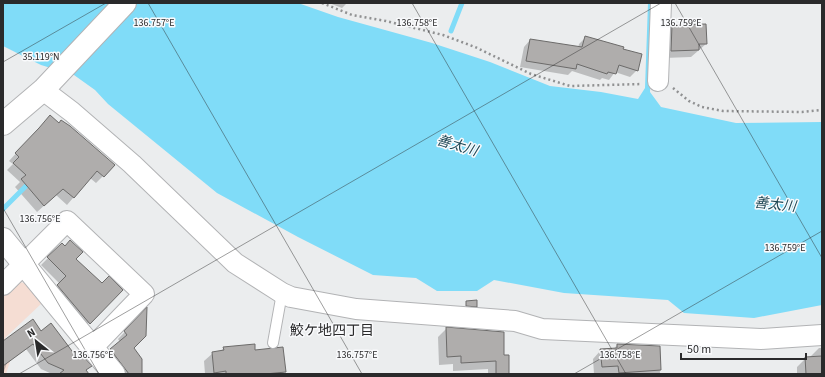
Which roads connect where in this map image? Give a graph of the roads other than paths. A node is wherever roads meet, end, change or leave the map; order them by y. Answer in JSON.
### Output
{"nodes":[{"id":1,"x":125,"y":3,"type":"edge"},
{"id":2,"x":661,"y":3,"type":"edge"},
{"id":3,"x":649,"y":83,"type":"road end"},
{"id":4,"x":43,"y":90,"type":"junction"},
{"id":5,"x":3,"y":124,"type":"edge"},
{"id":6,"x":3,"y":239,"type":"edge"},
{"id":7,"x":23,"y":264,"type":"junction"},
{"id":8,"x":3,"y":285,"type":"edge"},
{"id":9,"x":282,"y":293,"type":"junction"},
{"id":10,"x":822,"y":335,"type":"edge"},
{"id":11,"x":273,"y":343,"type":"dead end"},
{"id":12,"x":92,"y":348,"type":"junction"},
{"id":13,"x":114,"y":374,"type":"edge"}],
"edges":[{"from":1,"to":4,"type":"main road"},
{"from":2,"to":3,"type":"street"},
{"from":4,"to":5,"type":"main road"},
{"from":4,"to":9,"type":"street"},
{"from":6,"to":7,"type":"main road"},
{"from":7,"to":8,"type":"street"},
{"from":7,"to":12,"type":"main road"},
{"from":7,"to":12,"type":"street"},
{"from":9,"to":10,"type":"street"},
{"from":9,"to":11,"type":"lane"},
{"from":12,"to":13,"type":"main road"}]}
